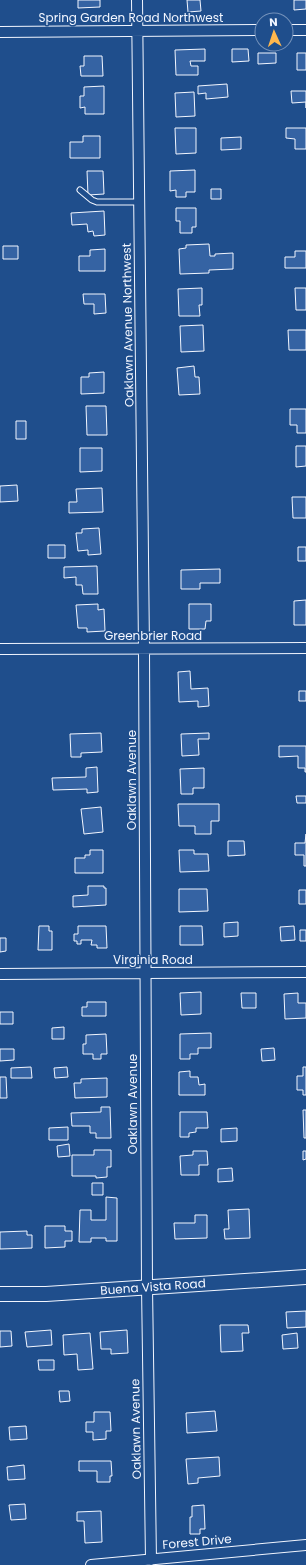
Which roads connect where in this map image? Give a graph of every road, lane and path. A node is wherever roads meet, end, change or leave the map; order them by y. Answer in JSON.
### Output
{"nodes":[{"id":1,"x":137,"y":0,"type":"edge"},
{"id":2,"x":254,"y":30,"type":"edge"},
{"id":3,"x":294,"y":30,"type":"edge"},
{"id":4,"x":306,"y":30,"type":"edge"},
{"id":5,"x":138,"y":31,"type":"junction"},
{"id":6,"x":0,"y":32,"type":"edge"},
{"id":7,"x":80,"y":190,"type":"dead end"},
{"id":8,"x":139,"y":202,"type":"junction"},
{"id":9,"x":306,"y":648,"type":"edge"},
{"id":10,"x":0,"y":649,"type":"edge"},
{"id":11,"x":144,"y":649,"type":"junction"},
{"id":12,"x":306,"y":972,"type":"edge"},
{"id":13,"x":145,"y":973,"type":"junction"},
{"id":14,"x":0,"y":974,"type":"edge"},
{"id":15,"x":306,"y":1277,"type":"edge"},
{"id":16,"x":147,"y":1287,"type":"junction"},
{"id":17,"x":0,"y":1294,"type":"edge"},
{"id":18,"x":306,"y":1545,"type":"edge"},
{"id":19,"x":151,"y":1560,"type":"junction"},
{"id":20,"x":91,"y":1565,"type":"edge"}],
"edges":[{"from":1,"to":5,"type":"street","name":"Oaklawn Avenue Northwest"},
{"from":2,"to":5,"type":"street","name":"Spring Garden Road Northwest"},
{"from":3,"to":4,"type":"street"},
{"from":5,"to":6,"type":"street","name":"Spring Garden Road Northwest"},
{"from":5,"to":8,"type":"street","name":"Oaklawn Avenue Northwest"},
{"from":7,"to":8,"type":"lane"},
{"from":8,"to":11,"type":"street","name":"Oaklawn Avenue Northwest"},
{"from":9,"to":11,"type":"street","name":"Greenbrier Road"},
{"from":10,"to":11,"type":"street","name":"Greenbrier Road"},
{"from":11,"to":13,"type":"street","name":"Oaklawn Avenue"},
{"from":12,"to":13,"type":"street","name":"Virginia Road"},
{"from":13,"to":14,"type":"street","name":"Virginia Road"},
{"from":13,"to":16,"type":"street","name":"Oaklawn Avenue"},
{"from":15,"to":16,"type":"street","name":"Buena Vista Road"},
{"from":16,"to":17,"type":"street","name":"Buena Vista Road"},
{"from":16,"to":19,"type":"street","name":"Oaklawn Avenue"},
{"from":18,"to":19,"type":"street","name":"Forest Drive"},
{"from":19,"to":20,"type":"street","name":"Forest Drive"}]}
